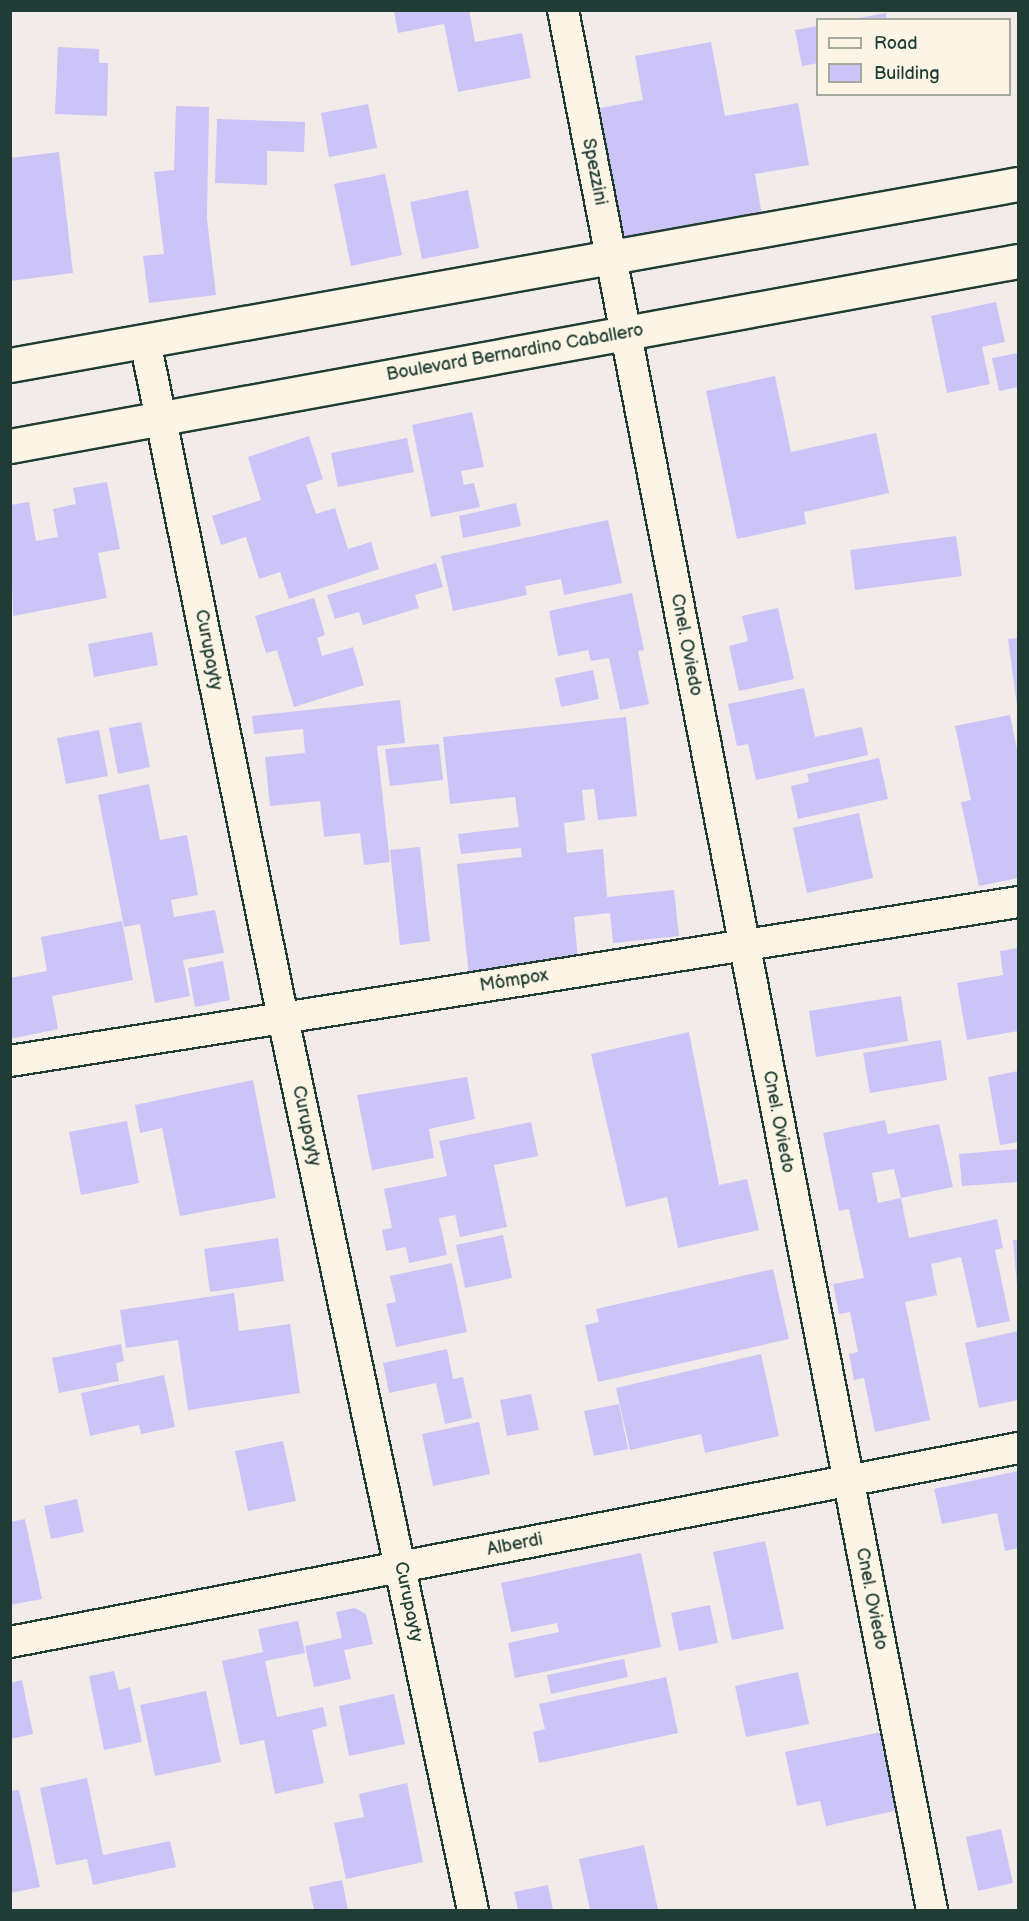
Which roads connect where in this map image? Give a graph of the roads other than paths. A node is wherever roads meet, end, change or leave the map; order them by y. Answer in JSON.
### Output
{"nodes":[{"id":1,"x":563,"y":10,"type":"edge"},
{"id":2,"x":1018,"y":184,"type":"edge"},
{"id":3,"x":611,"y":258,"type":"junction"},
{"id":4,"x":1018,"y":261,"type":"edge"},
{"id":5,"x":625,"y":333,"type":"junction"},
{"id":6,"x":145,"y":341,"type":"junction"},
{"id":7,"x":10,"y":365,"type":"edge"},
{"id":8,"x":161,"y":418,"type":"junction"},
{"id":9,"x":10,"y":446,"type":"edge"},
{"id":10,"x":1018,"y":902,"type":"edge"},
{"id":11,"x":743,"y":944,"type":"junction"},
{"id":12,"x":283,"y":1018,"type":"junction"},
{"id":13,"x":10,"y":1061,"type":"edge"},
{"id":14,"x":1018,"y":1448,"type":"edge"},
{"id":15,"x":847,"y":1481,"type":"junction"},
{"id":16,"x":401,"y":1567,"type":"junction"},
{"id":17,"x":10,"y":1642,"type":"edge"},
{"id":18,"x":472,"y":1911,"type":"edge"},
{"id":19,"x":932,"y":1911,"type":"edge"}],
"edges":[{"from":1,"to":3,"type":"street","name":"Spezzini"},
{"from":2,"to":3,"type":"main road"},
{"from":3,"to":5,"type":"street","name":"Spezzini"},
{"from":3,"to":6,"type":"main road"},
{"from":4,"to":5,"type":"main road","name":"Boulevard Bernardino Caballero"},
{"from":5,"to":8,"type":"main road","name":"Boulevard Bernardino Caballero"},
{"from":5,"to":11,"type":"street","name":"Cnel. Oviedo"},
{"from":6,"to":7,"type":"main road"},
{"from":6,"to":8,"type":"street","name":"Curupayty"},
{"from":8,"to":9,"type":"main road","name":"Boulevard Bernardino Caballero"},
{"from":8,"to":12,"type":"street","name":"Curupayty"},
{"from":10,"to":11,"type":"street","name":"Mómpox"},
{"from":11,"to":12,"type":"street","name":"Mómpox"},
{"from":11,"to":15,"type":"street","name":"Cnel. Oviedo"},
{"from":12,"to":13,"type":"street","name":"Mómpox"},
{"from":12,"to":16,"type":"street","name":"Curupayty"},
{"from":14,"to":15,"type":"street","name":"Alberdi"},
{"from":15,"to":16,"type":"street","name":"Alberdi"},
{"from":15,"to":19,"type":"street","name":"Cnel. Oviedo"},
{"from":16,"to":17,"type":"street","name":"Alberdi"},
{"from":16,"to":18,"type":"street","name":"Curupayty"}]}
